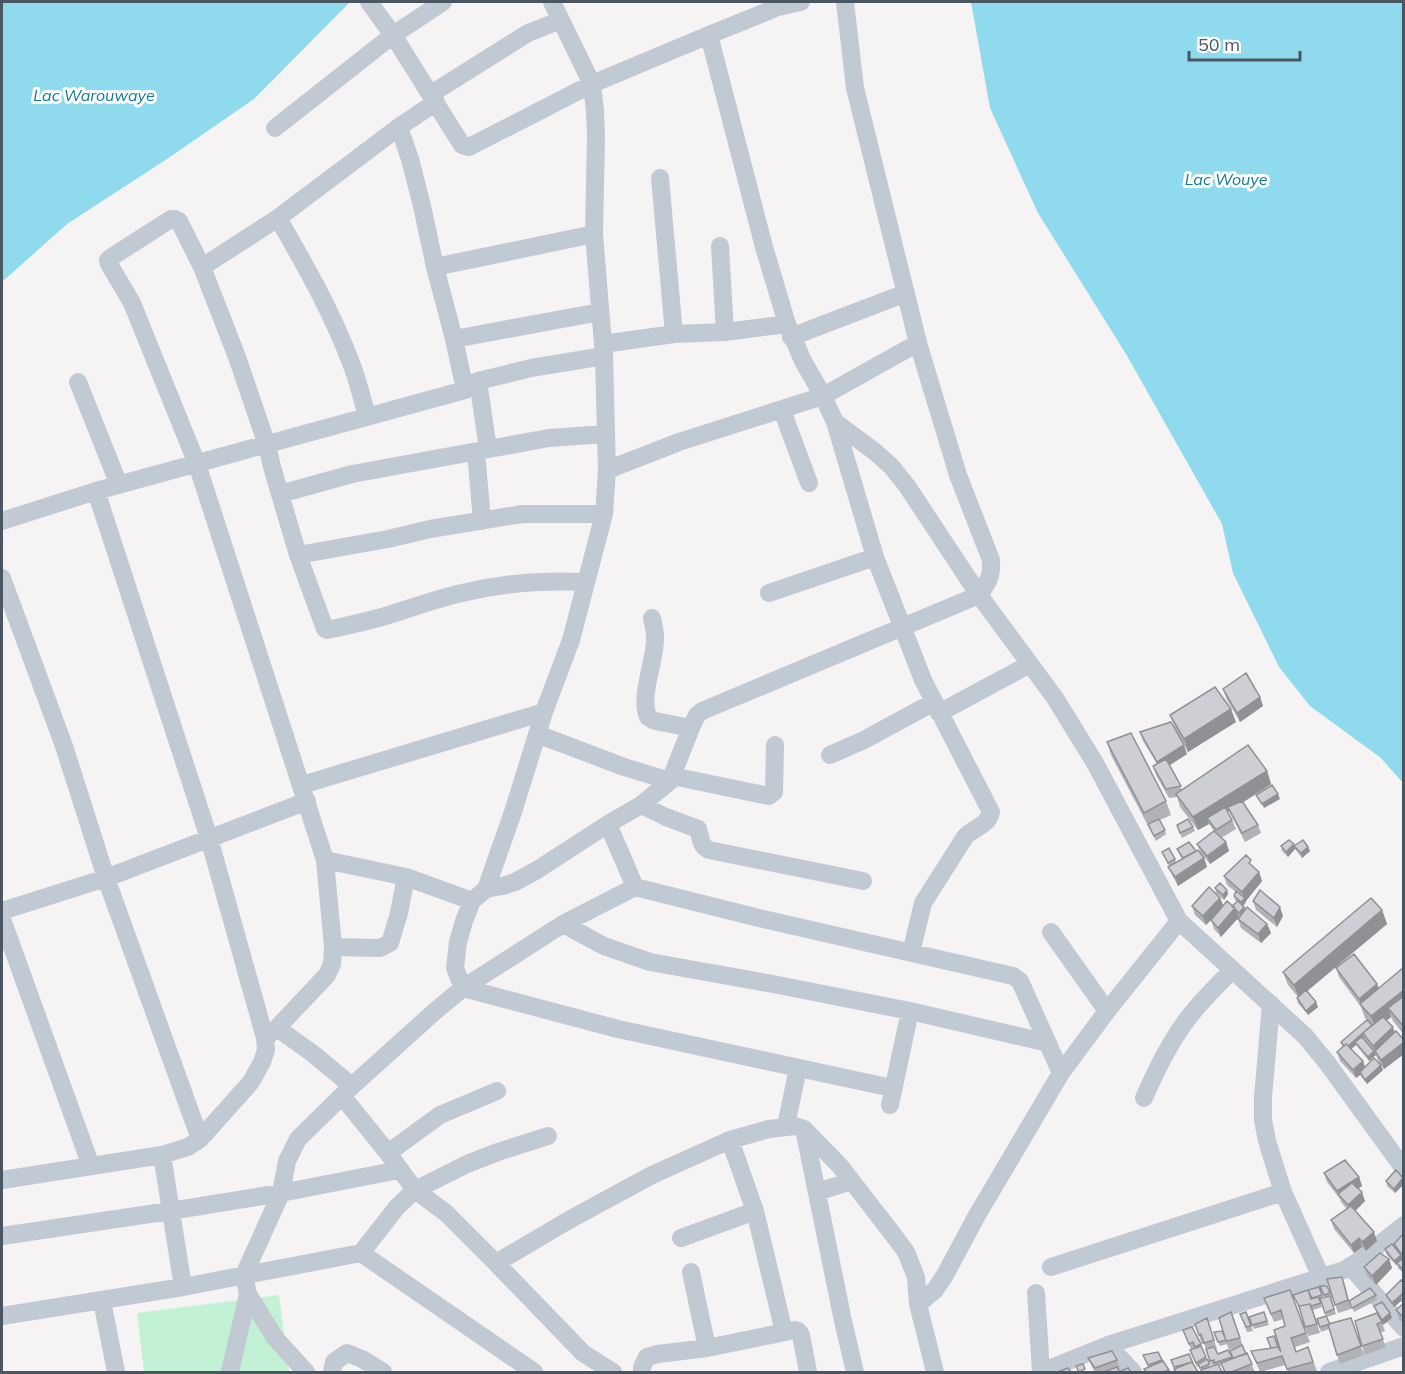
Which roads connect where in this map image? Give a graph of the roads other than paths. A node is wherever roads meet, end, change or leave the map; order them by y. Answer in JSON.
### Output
{"nodes":[{"id":1,"x":369,"y":2,"type":"edge"},
{"id":2,"x":443,"y":2,"type":"edge"},
{"id":3,"x":552,"y":2,"type":"edge"},
{"id":4,"x":801,"y":2,"type":"edge"},
{"id":5,"x":845,"y":2,"type":"edge"},
{"id":6,"x":561,"y":20,"type":"junction"},
{"id":7,"x":393,"y":35,"type":"junction"},
{"id":8,"x":709,"y":35,"type":"junction"},
{"id":9,"x":592,"y":84,"type":"junction"},
{"id":10,"x":433,"y":98,"type":"junction"},
{"id":11,"x":399,"y":127,"type":"junction"},
{"id":12,"x":275,"y":128,"type":"dead end"},
{"id":13,"x":660,"y":178,"type":"dead end"},
{"id":14,"x":278,"y":218,"type":"junction"},
{"id":15,"x":594,"y":234,"type":"junction"},
{"id":16,"x":720,"y":246,"type":"dead end"},
{"id":17,"x":202,"y":267,"type":"junction"},
{"id":18,"x":435,"y":267,"type":"junction"},
{"id":19,"x":906,"y":293,"type":"junction"},
{"id":20,"x":600,"y":312,"type":"junction"},
{"id":21,"x":789,"y":330,"type":"junction"},
{"id":22,"x":725,"y":332,"type":"junction"},
{"id":23,"x":674,"y":334,"type":"junction"},
{"id":24,"x":454,"y":339,"type":"junction"},
{"id":25,"x":918,"y":343,"type":"junction"},
{"id":26,"x":603,"y":350,"type":"junction"},
{"id":27,"x":78,"y":382,"type":"dead end"},
{"id":28,"x":472,"y":385,"type":"junction"},
{"id":29,"x":823,"y":396,"type":"junction"},
{"id":30,"x":782,"y":410,"type":"junction"},
{"id":31,"x":367,"y":416,"type":"junction"},
{"id":32,"x":835,"y":422,"type":"junction"},
{"id":33,"x":606,"y":434,"type":"junction"},
{"id":34,"x":267,"y":445,"type":"junction"},
{"id":35,"x":482,"y":450,"type":"junction"},
{"id":36,"x":197,"y":464,"type":"junction"},
{"id":37,"x":607,"y":470,"type":"junction"},
{"id":38,"x":809,"y":483,"type":"dead end"},
{"id":39,"x":119,"y":485,"type":"junction"},
{"id":40,"x":96,"y":491,"type":"junction"},
{"id":41,"x":280,"y":494,"type":"junction"},
{"id":42,"x":604,"y":514,"type":"junction"},
{"id":43,"x":2,"y":521,"type":"edge"},
{"id":44,"x":482,"y":521,"type":"junction"},
{"id":45,"x":298,"y":555,"type":"junction"},
{"id":46,"x":875,"y":556,"type":"junction"},
{"id":47,"x":2,"y":578,"type":"edge"},
{"id":48,"x":586,"y":582,"type":"junction"},
{"id":49,"x":769,"y":593,"type":"dead end"},
{"id":50,"x":979,"y":595,"type":"junction"},
{"id":51,"x":652,"y":618,"type":"dead end"},
{"id":52,"x":902,"y":628,"type":"junction"},
{"id":53,"x":1030,"y":664,"type":"junction"},
{"id":54,"x":936,"y":707,"type":"junction"},
{"id":55,"x":544,"y":712,"type":"junction"},
{"id":56,"x":691,"y":728,"type":"junction"},
{"id":57,"x":537,"y":734,"type":"junction"},
{"id":58,"x":776,"y":745,"type":"dead end"},
{"id":59,"x":830,"y":755,"type":"dead end"},
{"id":60,"x":671,"y":778,"type":"junction"},
{"id":61,"x":305,"y":793,"type":"junction"},
{"id":62,"x":641,"y":805,"type":"junction"},
{"id":63,"x":608,"y":824,"type":"junction"},
{"id":64,"x":209,"y":838,"type":"junction"},
{"id":65,"x":326,"y":860,"type":"junction"},
{"id":66,"x":406,"y":877,"type":"junction"},
{"id":67,"x":106,"y":878,"type":"junction"},
{"id":68,"x":863,"y":881,"type":"dead end"},
{"id":69,"x":635,"y":887,"type":"junction"},
{"id":70,"x":479,"y":895,"type":"junction"},
{"id":71,"x":2,"y":911,"type":"edge"},
{"id":72,"x":2,"y":919,"type":"edge"},
{"id":73,"x":1179,"y":921,"type":"junction"},
{"id":74,"x":562,"y":924,"type":"junction"},
{"id":75,"x":1051,"y":932,"type":"dead end"},
{"id":76,"x":333,"y":947,"type":"junction"},
{"id":77,"x":911,"y":952,"type":"junction"},
{"id":78,"x":1232,"y":970,"type":"junction"},
{"id":79,"x":463,"y":988,"type":"junction"},
{"id":80,"x":1271,"y":1004,"type":"junction"},
{"id":81,"x":910,"y":1011,"type":"junction"},
{"id":82,"x":1107,"y":1011,"type":"junction"},
{"id":83,"x":271,"y":1033,"type":"junction"},
{"id":84,"x":1048,"y":1043,"type":"junction"},
{"id":85,"x":798,"y":1068,"type":"junction"},
{"id":86,"x":1061,"y":1073,"type":"junction"},
{"id":87,"x":347,"y":1091,"type":"junction"},
{"id":88,"x":497,"y":1091,"type":"dead end"},
{"id":89,"x":1144,"y":1098,"type":"dead end"},
{"id":90,"x":795,"y":1128,"type":"junction"},
{"id":91,"x":548,"y":1136,"type":"dead end"},
{"id":92,"x":200,"y":1139,"type":"junction"},
{"id":93,"x":730,"y":1140,"type":"junction"},
{"id":94,"x":388,"y":1153,"type":"junction"},
{"id":95,"x":162,"y":1155,"type":"junction"},
{"id":96,"x":91,"y":1166,"type":"junction"},
{"id":97,"x":1404,"y":1169,"type":"edge"},
{"id":98,"x":399,"y":1170,"type":"junction"},
{"id":99,"x":2,"y":1180,"type":"edge"},
{"id":100,"x":852,"y":1181,"type":"junction"},
{"id":101,"x":415,"y":1190,"type":"junction"},
{"id":102,"x":817,"y":1192,"type":"junction"},
{"id":103,"x":1283,"y":1192,"type":"junction"},
{"id":104,"x":281,"y":1193,"type":"junction"},
{"id":105,"x":170,"y":1211,"type":"junction"},
{"id":106,"x":755,"y":1211,"type":"junction"},
{"id":107,"x":1404,"y":1225,"type":"edge"},
{"id":108,"x":2,"y":1236,"type":"edge"},
{"id":109,"x":681,"y":1238,"type":"dead end"},
{"id":110,"x":361,"y":1253,"type":"junction"},
{"id":111,"x":496,"y":1263,"type":"junction"},
{"id":112,"x":1051,"y":1267,"type":"dead end"},
{"id":113,"x":1351,"y":1267,"type":"junction"},
{"id":114,"x":691,"y":1272,"type":"dead end"},
{"id":115,"x":244,"y":1275,"type":"junction"},
{"id":116,"x":1321,"y":1277,"type":"junction"},
{"id":117,"x":183,"y":1287,"type":"junction"},
{"id":118,"x":1036,"y":1293,"type":"dead end"},
{"id":119,"x":248,"y":1294,"type":"junction"},
{"id":120,"x":102,"y":1301,"type":"junction"},
{"id":121,"x":918,"y":1304,"type":"junction"},
{"id":122,"x":2,"y":1316,"type":"edge"},
{"id":123,"x":1404,"y":1328,"type":"edge"},
{"id":124,"x":784,"y":1332,"type":"junction"},
{"id":125,"x":1108,"y":1345,"type":"junction"},
{"id":126,"x":1404,"y":1346,"type":"edge"},
{"id":127,"x":707,"y":1348,"type":"junction"},
{"id":128,"x":1367,"y":1366,"type":"edge"},
{"id":129,"x":116,"y":1372,"type":"edge"},
{"id":130,"x":230,"y":1372,"type":"edge"},
{"id":131,"x":306,"y":1372,"type":"edge"},
{"id":132,"x":332,"y":1372,"type":"edge"},
{"id":133,"x":383,"y":1372,"type":"edge"},
{"id":134,"x":534,"y":1372,"type":"edge"},
{"id":135,"x":613,"y":1372,"type":"edge"},
{"id":136,"x":642,"y":1372,"type":"edge"},
{"id":137,"x":808,"y":1372,"type":"edge"},
{"id":138,"x":855,"y":1372,"type":"edge"},
{"id":139,"x":935,"y":1372,"type":"edge"},
{"id":140,"x":1041,"y":1372,"type":"edge"},
{"id":141,"x":1133,"y":1372,"type":"edge"},
{"id":142,"x":1329,"y":1372,"type":"edge"}],
"edges":[{"from":1,"to":7,"type":"street"},
{"from":2,"to":7,"type":"street"},
{"from":3,"to":6,"type":"street"},
{"from":4,"to":8,"type":"street"},
{"from":5,"to":19,"type":"street"},
{"from":6,"to":9,"type":"street"},
{"from":6,"to":10,"type":"street"},
{"from":7,"to":10,"type":"street"},
{"from":7,"to":12,"type":"street"},
{"from":8,"to":9,"type":"street"},
{"from":8,"to":21,"type":"street"},
{"from":9,"to":10,"type":"street"},
{"from":9,"to":15,"type":"street"},
{"from":10,"to":11,"type":"street"},
{"from":11,"to":14,"type":"street"},
{"from":11,"to":18,"type":"street"},
{"from":13,"to":23,"type":"street"},
{"from":14,"to":17,"type":"street"},
{"from":14,"to":31,"type":"street"},
{"from":15,"to":18,"type":"street"},
{"from":15,"to":20,"type":"street"},
{"from":16,"to":22,"type":"street"},
{"from":17,"to":34,"type":"street"},
{"from":17,"to":36,"type":"street"},
{"from":18,"to":24,"type":"street"},
{"from":19,"to":21,"type":"street"},
{"from":19,"to":25,"type":"street"},
{"from":20,"to":24,"type":"street"},
{"from":20,"to":26,"type":"street"},
{"from":21,"to":22,"type":"street"},
{"from":21,"to":29,"type":"street"},
{"from":22,"to":23,"type":"street"},
{"from":23,"to":26,"type":"street"},
{"from":24,"to":28,"type":"street"},
{"from":25,"to":29,"type":"street"},
{"from":25,"to":50,"type":"street"},
{"from":26,"to":28,"type":"street"},
{"from":26,"to":33,"type":"street"},
{"from":27,"to":39,"type":"street"},
{"from":28,"to":31,"type":"street"},
{"from":28,"to":35,"type":"street"},
{"from":29,"to":30,"type":"street"},
{"from":29,"to":32,"type":"street"},
{"from":30,"to":37,"type":"street"},
{"from":30,"to":38,"type":"street"},
{"from":31,"to":34,"type":"street"},
{"from":32,"to":46,"type":"street"},
{"from":32,"to":50,"type":"street"},
{"from":33,"to":35,"type":"street"},
{"from":33,"to":37,"type":"street"},
{"from":34,"to":36,"type":"street"},
{"from":34,"to":41,"type":"street"},
{"from":35,"to":41,"type":"street"},
{"from":35,"to":44,"type":"street"},
{"from":36,"to":39,"type":"street"},
{"from":36,"to":61,"type":"street"},
{"from":37,"to":42,"type":"street"},
{"from":39,"to":40,"type":"street"},
{"from":40,"to":43,"type":"street"},
{"from":40,"to":64,"type":"street"},
{"from":41,"to":45,"type":"street"},
{"from":42,"to":44,"type":"street"},
{"from":42,"to":48,"type":"street"},
{"from":44,"to":45,"type":"street"},
{"from":45,"to":48,"type":"street"},
{"from":46,"to":49,"type":"street"},
{"from":46,"to":52,"type":"street"},
{"from":47,"to":67,"type":"street"},
{"from":48,"to":55,"type":"street"},
{"from":50,"to":52,"type":"street"},
{"from":50,"to":53,"type":"street"},
{"from":51,"to":56,"type":"street"},
{"from":52,"to":54,"type":"street"},
{"from":52,"to":56,"type":"street"},
{"from":53,"to":54,"type":"street"},
{"from":53,"to":73,"type":"street"},
{"from":54,"to":59,"type":"street"},
{"from":54,"to":77,"type":"street"},
{"from":55,"to":57,"type":"street"},
{"from":55,"to":61,"type":"street"},
{"from":56,"to":60,"type":"street"},
{"from":57,"to":60,"type":"street"},
{"from":57,"to":70,"type":"street"},
{"from":58,"to":60,"type":"street"},
{"from":60,"to":62,"type":"street"},
{"from":61,"to":64,"type":"street"},
{"from":61,"to":65,"type":"street"},
{"from":62,"to":63,"type":"street"},
{"from":62,"to":68,"type":"street"},
{"from":63,"to":69,"type":"street"},
{"from":63,"to":70,"type":"street"},
{"from":64,"to":67,"type":"street"},
{"from":64,"to":83,"type":"street"},
{"from":65,"to":66,"type":"street"},
{"from":65,"to":76,"type":"street"},
{"from":66,"to":70,"type":"street"},
{"from":66,"to":76,"type":"street"},
{"from":67,"to":71,"type":"street"},
{"from":67,"to":92,"type":"street"},
{"from":69,"to":74,"type":"street"},
{"from":69,"to":77,"type":"street"},
{"from":70,"to":79,"type":"street"},
{"from":72,"to":96,"type":"street"},
{"from":73,"to":78,"type":"street"},
{"from":73,"to":82,"type":"street"},
{"from":74,"to":79,"type":"street"},
{"from":74,"to":81,"type":"street"},
{"from":75,"to":82,"type":"street"},
{"from":76,"to":83,"type":"street"},
{"from":77,"to":84,"type":"street"},
{"from":78,"to":80,"type":"street"},
{"from":78,"to":89,"type":"street"},
{"from":79,"to":85,"type":"street"},
{"from":79,"to":87,"type":"street"},
{"from":80,"to":97,"type":"street"},
{"from":80,"to":103,"type":"street"},
{"from":81,"to":84,"type":"street"},
{"from":81,"to":85,"type":"street"},
{"from":82,"to":86,"type":"street"},
{"from":83,"to":87,"type":"street"},
{"from":83,"to":92,"type":"street"},
{"from":84,"to":86,"type":"street"},
{"from":85,"to":90,"type":"street"},
{"from":86,"to":121,"type":"street"},
{"from":87,"to":94,"type":"street"},
{"from":87,"to":104,"type":"street"},
{"from":88,"to":94,"type":"street"},
{"from":90,"to":93,"type":"street"},
{"from":90,"to":100,"type":"street"},
{"from":90,"to":102,"type":"street"},
{"from":91,"to":101,"type":"street"},
{"from":92,"to":95,"type":"street"},
{"from":93,"to":106,"type":"street"},
{"from":93,"to":111,"type":"street"},
{"from":94,"to":98,"type":"street"},
{"from":95,"to":96,"type":"street"},
{"from":95,"to":105,"type":"street"},
{"from":96,"to":99,"type":"street"},
{"from":98,"to":101,"type":"street"},
{"from":98,"to":104,"type":"street"},
{"from":100,"to":102,"type":"street"},
{"from":100,"to":121,"type":"street"},
{"from":101,"to":110,"type":"street"},
{"from":101,"to":111,"type":"street"},
{"from":102,"to":138,"type":"street"},
{"from":103,"to":112,"type":"street"},
{"from":103,"to":116,"type":"street"},
{"from":104,"to":105,"type":"street"},
{"from":104,"to":115,"type":"street"},
{"from":105,"to":108,"type":"street"},
{"from":105,"to":117,"type":"street"},
{"from":106,"to":109,"type":"street"},
{"from":106,"to":124,"type":"street"},
{"from":107,"to":113,"type":"street"},
{"from":110,"to":115,"type":"street"},
{"from":110,"to":134,"type":"street"},
{"from":111,"to":135,"type":"street"},
{"from":113,"to":116,"type":"street"},
{"from":113,"to":123,"type":"street"},
{"from":114,"to":127,"type":"street"},
{"from":115,"to":117,"type":"street"},
{"from":115,"to":119,"type":"street"},
{"from":116,"to":125,"type":"street"},
{"from":117,"to":120,"type":"street"},
{"from":118,"to":140,"type":"street"},
{"from":119,"to":130,"type":"street"},
{"from":119,"to":131,"type":"street"},
{"from":120,"to":122,"type":"street"},
{"from":120,"to":129,"type":"street"},
{"from":121,"to":139,"type":"street"},
{"from":124,"to":127,"type":"street"},
{"from":124,"to":137,"type":"street"},
{"from":125,"to":140,"type":"street"},
{"from":125,"to":141,"type":"street"},
{"from":126,"to":128,"type":"street"},
{"from":127,"to":136,"type":"street"},
{"from":128,"to":142,"type":"street"},
{"from":132,"to":133,"type":"street"}]}
